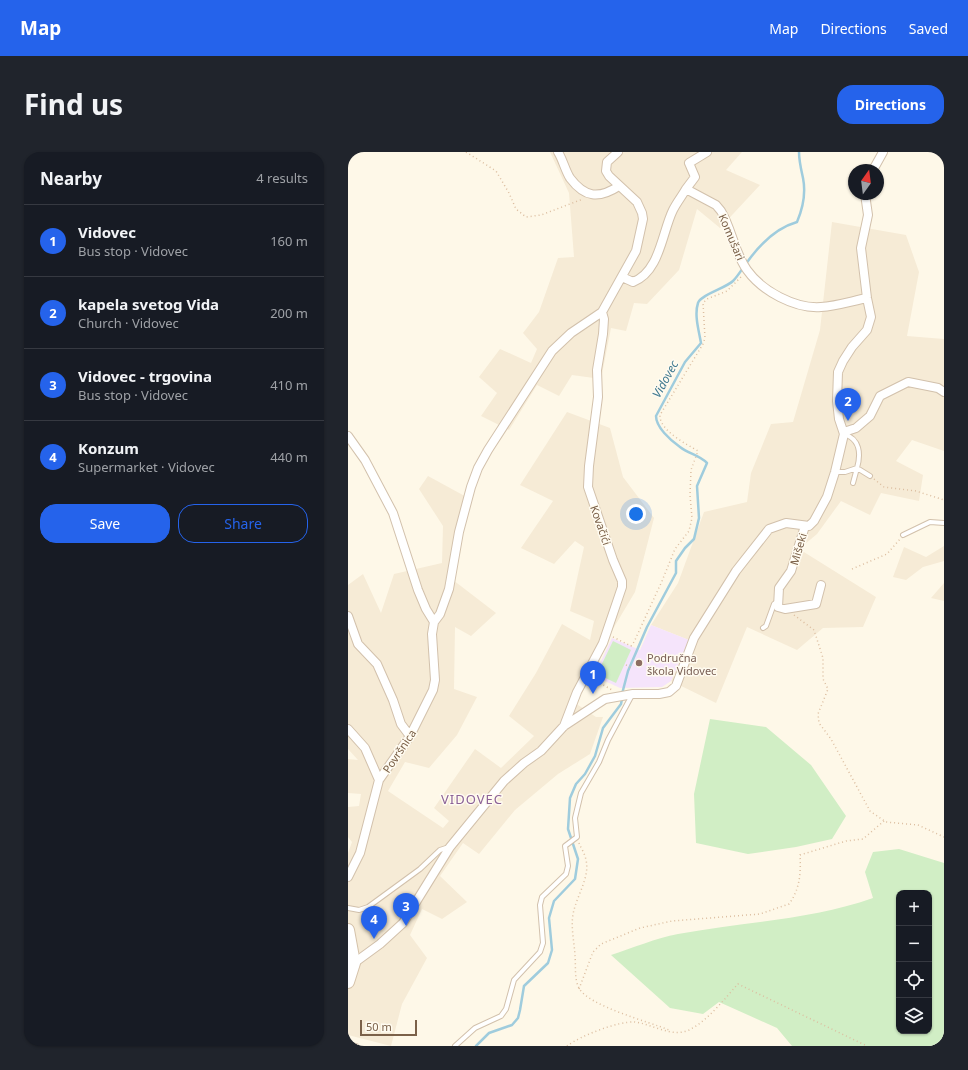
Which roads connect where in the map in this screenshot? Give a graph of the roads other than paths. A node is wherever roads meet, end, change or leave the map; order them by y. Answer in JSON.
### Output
{"nodes":[{"id":1,"x":558,"y":152,"type":"edge"},
{"id":2,"x":618,"y":152,"type":"edge"},
{"id":3,"x":707,"y":152,"type":"edge"},
{"id":4,"x":883,"y":152,"type":"edge"},
{"id":5,"x":876,"y":164,"type":"edge"},
{"id":6,"x":619,"y":186,"type":"junction"},
{"id":7,"x":686,"y":189,"type":"junction"},
{"id":8,"x":866,"y":200,"type":"edge"},
{"id":9,"x":622,"y":277,"type":"junction"},
{"id":10,"x":866,"y":298,"type":"junction"},
{"id":11,"x":602,"y":312,"type":"junction"},
{"id":12,"x":944,"y":392,"type":"edge"},
{"id":13,"x":844,"y":433,"type":"junction"},
{"id":14,"x":348,"y":436,"type":"edge"},
{"id":15,"x":857,"y":468,"type":"junction"},
{"id":16,"x":835,"y":472,"type":"junction"},
{"id":17,"x":870,"y":476,"type":"road end"},
{"id":18,"x":853,"y":483,"type":"dead end"},
{"id":19,"x":944,"y":523,"type":"edge"},
{"id":20,"x":805,"y":526,"type":"junction"},
{"id":21,"x":903,"y":534,"type":"road end"},
{"id":22,"x":821,"y":585,"type":"dead end"},
{"id":23,"x":777,"y":602,"type":"junction"},
{"id":24,"x":348,"y":616,"type":"edge"},
{"id":25,"x":434,"y":622,"type":"junction"},
{"id":26,"x":763,"y":628,"type":"dead end"},
{"id":27,"x":623,"y":696,"type":"junction"},
{"id":28,"x":564,"y":726,"type":"junction"},
{"id":29,"x":348,"y":729,"type":"edge"},
{"id":30,"x":410,"y":736,"type":"junction"},
{"id":31,"x":379,"y":780,"type":"junction"},
{"id":32,"x":450,"y":847,"type":"junction"},
{"id":33,"x":348,"y":877,"type":"edge"},
{"id":34,"x":348,"y":908,"type":"edge"},
{"id":35,"x":348,"y":930,"type":"edge"},
{"id":36,"x":354,"y":963,"type":"junction"},
{"id":37,"x":348,"y":982,"type":"edge"},
{"id":38,"x":348,"y":1045,"type":"edge"},
{"id":39,"x":356,"y":1046,"type":"edge"},
{"id":40,"x":455,"y":1046,"type":"edge"}],
"edges":[{"from":1,"to":6,"type":"street"},
{"from":2,"to":6,"type":"street"},
{"from":3,"to":7,"type":"street"},
{"from":4,"to":5,"type":"street"},
{"from":6,"to":9,"type":"street"},
{"from":7,"to":9,"type":"street"},
{"from":7,"to":10,"type":"street","name":"Komušari"},
{"from":8,"to":10,"type":"street"},
{"from":9,"to":11,"type":"street"},
{"from":10,"to":13,"type":"street"},
{"from":11,"to":25,"type":"street"},
{"from":11,"to":28,"type":"street","name":"Kovačići"},
{"from":12,"to":13,"type":"street"},
{"from":13,"to":15,"type":"lane"},
{"from":13,"to":16,"type":"street"},
{"from":14,"to":25,"type":"street"},
{"from":15,"to":16,"type":"lane"},
{"from":15,"to":17,"type":"lane"},
{"from":15,"to":18,"type":"lane"},
{"from":16,"to":20,"type":"street"},
{"from":19,"to":21,"type":"lane"},
{"from":20,"to":23,"type":"street","name":"Mišeki"},
{"from":20,"to":27,"type":"street"},
{"from":22,"to":23,"type":"street"},
{"from":23,"to":26,"type":"lane"},
{"from":24,"to":30,"type":"street"},
{"from":25,"to":30,"type":"street","name":"Površnica"},
{"from":27,"to":28,"type":"street"},
{"from":27,"to":40,"type":"lane"},
{"from":28,"to":32,"type":"street"},
{"from":29,"to":31,"type":"street"},
{"from":30,"to":31,"type":"street","name":"Površnica"},
{"from":31,"to":33,"type":"street","name":"Površnica"},
{"from":32,"to":34,"type":"lane"},
{"from":32,"to":36,"type":"street"},
{"from":35,"to":36,"type":"street"},
{"from":36,"to":37,"type":"street"},
{"from":38,"to":39,"type":"lane"}]}
